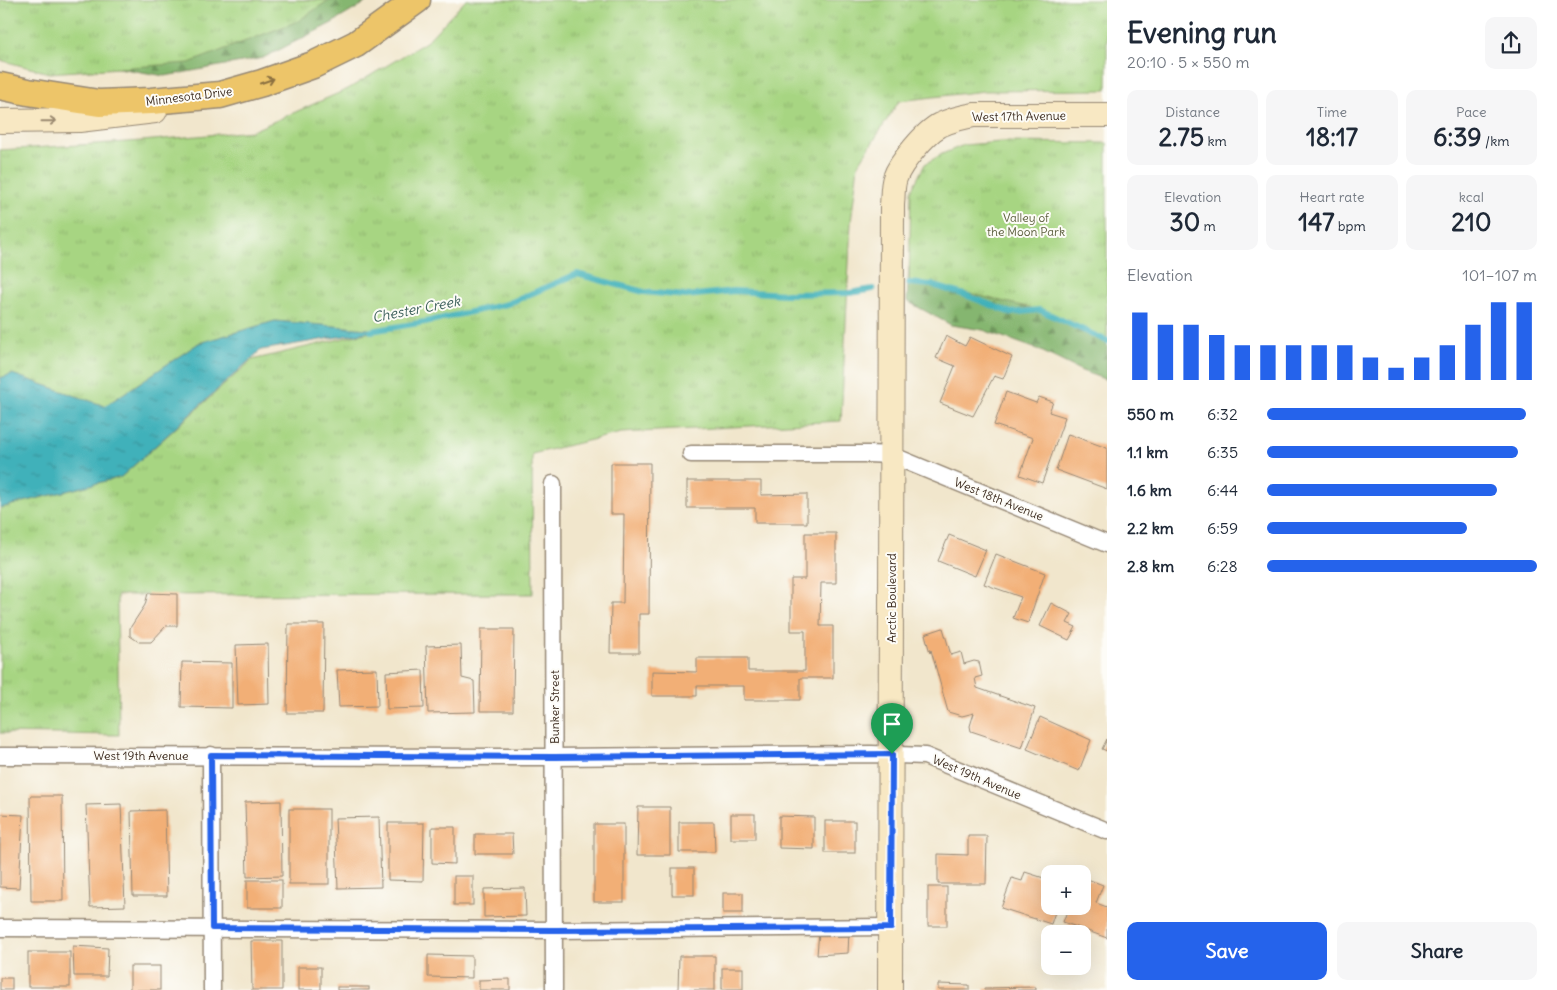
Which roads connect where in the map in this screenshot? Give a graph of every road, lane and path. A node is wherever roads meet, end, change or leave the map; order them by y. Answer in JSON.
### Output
{"nodes":[{"id":1,"x":417,"y":0,"type":"edge"},
{"id":2,"x":0,"y":86,"type":"edge"},
{"id":3,"x":220,"y":94,"type":"junction"},
{"id":4,"x":1107,"y":115,"type":"edge"},
{"id":5,"x":0,"y":121,"type":"edge"},
{"id":6,"x":892,"y":205,"type":"joint"},
{"id":7,"x":691,"y":454,"type":"dead end"},
{"id":8,"x":891,"y":455,"type":"junction"},
{"id":9,"x":553,"y":484,"type":"dead end"},
{"id":10,"x":1107,"y":544,"type":"edge"},
{"id":11,"x":892,"y":754,"type":"junction"},
{"id":12,"x":211,"y":755,"type":"junction"},
{"id":13,"x":0,"y":756,"type":"edge"},
{"id":14,"x":554,"y":757,"type":"junction"},
{"id":15,"x":1107,"y":831,"type":"edge"},
{"id":16,"x":0,"y":928,"type":"edge"},
{"id":17,"x":212,"y":928,"type":"junction"},
{"id":18,"x":891,"y":928,"type":"junction"},
{"id":19,"x":554,"y":930,"type":"junction"},
{"id":20,"x":212,"y":990,"type":"edge"},
{"id":21,"x":554,"y":990,"type":"edge"},
{"id":22,"x":890,"y":990,"type":"edge"}],
"edges":[{"from":3,"to":1,"type":"main road","name":"Minnesota Drive","one_way":true},
{"from":2,"to":3,"type":"main road","name":"Minnesota Drive"},
{"from":5,"to":3,"type":"main road","one_way":true},
{"from":4,"to":6,"type":"main road","name":"West 17th Avenue"},
{"from":6,"to":8,"type":"main road","name":"Arctic Boulevard"},
{"from":7,"to":8,"type":"street"},
{"from":8,"to":10,"type":"street","name":"West 18th Avenue"},
{"from":8,"to":11,"type":"main road","name":"Arctic Boulevard"},
{"from":9,"to":14,"type":"street","name":"Bunker Street"},
{"from":11,"to":14,"type":"street","name":"West 19th Avenue"},
{"from":11,"to":15,"type":"street","name":"West 19th Avenue"},
{"from":11,"to":18,"type":"main road","name":"Arctic Boulevard"},
{"from":12,"to":13,"type":"street","name":"West 19th Avenue"},
{"from":12,"to":14,"type":"street","name":"West 19th Avenue"},
{"from":12,"to":17,"type":"street"},
{"from":14,"to":19,"type":"street","name":"Bunker Street"},
{"from":16,"to":17,"type":"street"},
{"from":17,"to":19,"type":"street"},
{"from":17,"to":20,"type":"street"},
{"from":18,"to":19,"type":"street"},
{"from":18,"to":22,"type":"main road","name":"Arctic Boulevard"},
{"from":19,"to":21,"type":"street","name":"Bunker Street"}]}
